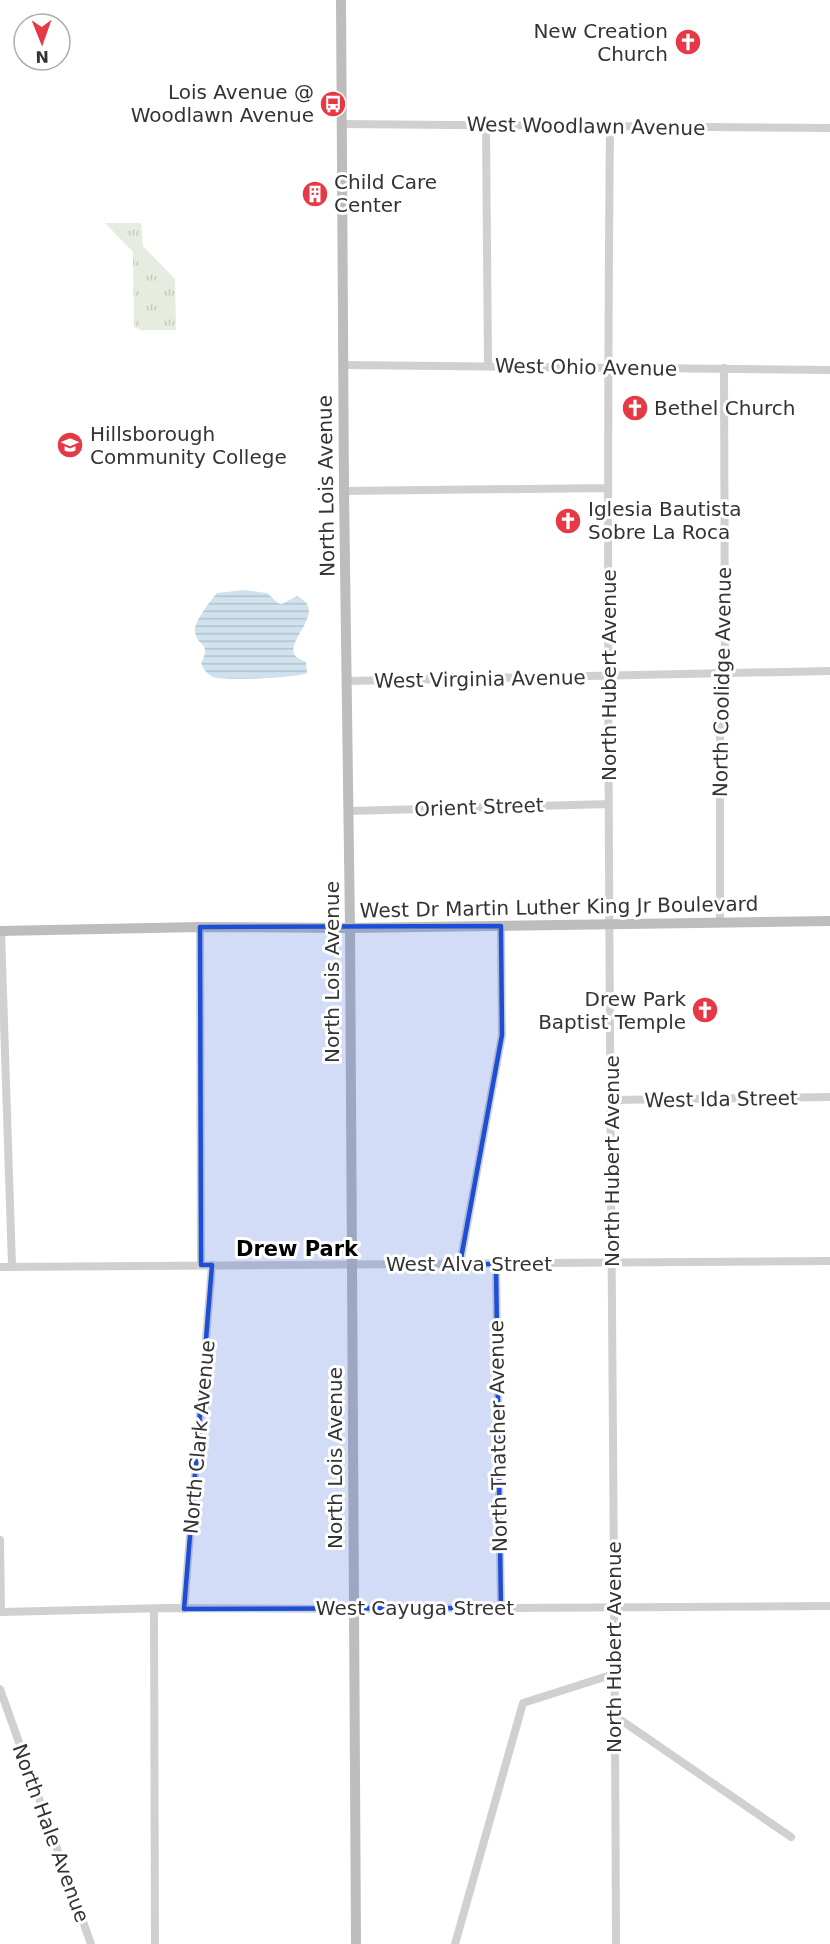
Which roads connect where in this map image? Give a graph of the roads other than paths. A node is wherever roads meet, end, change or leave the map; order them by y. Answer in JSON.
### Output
{"nodes":[{"id":1,"x":341,"y":0,"type":"edge"},
{"id":2,"x":341,"y":124,"type":"junction"},
{"id":3,"x":486,"y":125,"type":"junction"},
{"id":4,"x":610,"y":126,"type":"junction"},
{"id":5,"x":830,"y":128,"type":"edge"},
{"id":6,"x":343,"y":365,"type":"junction"},
{"id":7,"x":488,"y":366,"type":"junction"},
{"id":8,"x":608,"y":367,"type":"junction"},
{"id":9,"x":724,"y":368,"type":"junction"},
{"id":10,"x":830,"y":370,"type":"edge"},
{"id":11,"x":608,"y":488,"type":"junction"},
{"id":12,"x":344,"y":491,"type":"junction"},
{"id":13,"x":830,"y":671,"type":"edge"},
{"id":14,"x":725,"y":673,"type":"junction"},
{"id":15,"x":609,"y":677,"type":"junction"},
{"id":16,"x":347,"y":681,"type":"junction"},
{"id":17,"x":609,"y":804,"type":"junction"},
{"id":18,"x":348,"y":811,"type":"junction"},
{"id":19,"x":830,"y":921,"type":"edge"},
{"id":20,"x":720,"y":923,"type":"junction"},
{"id":21,"x":609,"y":925,"type":"junction"},
{"id":22,"x":501,"y":926,"type":"junction"},
{"id":23,"x":200,"y":927,"type":"junction"},
{"id":24,"x":350,"y":928,"type":"junction"},
{"id":25,"x":0,"y":931,"type":"edge"},
{"id":26,"x":830,"y":1097,"type":"edge"},
{"id":27,"x":611,"y":1100,"type":"junction"},
{"id":28,"x":830,"y":1261,"type":"edge"},
{"id":29,"x":612,"y":1262,"type":"junction"},
{"id":30,"x":460,"y":1264,"type":"junction"},
{"id":31,"x":496,"y":1264,"type":"junction"},
{"id":32,"x":212,"y":1265,"type":"junction"},
{"id":33,"x":352,"y":1265,"type":"junction"},
{"id":34,"x":0,"y":1266,"type":"edge"},
{"id":35,"x":12,"y":1266,"type":"junction"},
{"id":36,"x":201,"y":1266,"type":"junction"},
{"id":37,"x":0,"y":1540,"type":"edge"},
{"id":38,"x":830,"y":1606,"type":"edge"},
{"id":39,"x":614,"y":1607,"type":"junction"},
{"id":40,"x":184,"y":1608,"type":"junction"},
{"id":41,"x":501,"y":1608,"type":"junction"},
{"id":42,"x":154,"y":1609,"type":"junction"},
{"id":43,"x":354,"y":1610,"type":"junction"},
{"id":44,"x":1,"y":1612,"type":"edge"},
{"id":45,"x":615,"y":1674,"type":"junction"},
{"id":46,"x":0,"y":1689,"type":"edge"},
{"id":47,"x":615,"y":1716,"type":"junction"},
{"id":48,"x":791,"y":1837,"type":"dead end"},
{"id":49,"x":91,"y":1944,"type":"edge"},
{"id":50,"x":155,"y":1944,"type":"edge"},
{"id":51,"x":356,"y":1944,"type":"edge"},
{"id":52,"x":455,"y":1944,"type":"edge"},
{"id":53,"x":616,"y":1944,"type":"edge"}],
"edges":[{"from":1,"to":2,"type":"street","name":"North Lois Avenue"},
{"from":2,"to":3,"type":"street","name":"West Woodlawn Avenue"},
{"from":2,"to":6,"type":"street","name":"North Lois Avenue"},
{"from":3,"to":4,"type":"street","name":"West Woodlawn Avenue"},
{"from":3,"to":7,"type":"street"},
{"from":4,"to":5,"type":"street","name":"West Woodlawn Avenue"},
{"from":4,"to":8,"type":"street","name":"North Hubert Avenue"},
{"from":6,"to":7,"type":"street","name":"West Ohio Avenue"},
{"from":6,"to":12,"type":"street","name":"North Lois Avenue"},
{"from":7,"to":8,"type":"street","name":"West Ohio Avenue"},
{"from":8,"to":9,"type":"street","name":"West Ohio Avenue"},
{"from":8,"to":11,"type":"street","name":"North Hubert Avenue"},
{"from":9,"to":10,"type":"street","name":"West Ohio Avenue"},
{"from":9,"to":14,"type":"street","name":"North Coolidge Avenue"},
{"from":11,"to":12,"type":"street"},
{"from":11,"to":15,"type":"street","name":"North Hubert Avenue"},
{"from":12,"to":16,"type":"street","name":"North Lois Avenue"},
{"from":13,"to":14,"type":"street","name":"West Virginia Avenue"},
{"from":14,"to":15,"type":"street","name":"West Virginia Avenue"},
{"from":14,"to":20,"type":"street","name":"North Coolidge Avenue"},
{"from":15,"to":16,"type":"street","name":"West Virginia Avenue"},
{"from":15,"to":17,"type":"street","name":"North Hubert Avenue"},
{"from":16,"to":18,"type":"street","name":"North Lois Avenue"},
{"from":17,"to":18,"type":"street","name":"Orient Street"},
{"from":17,"to":21,"type":"street","name":"North Hubert Avenue"},
{"from":18,"to":24,"type":"street","name":"North Lois Avenue"},
{"from":19,"to":20,"type":"street","name":"West Dr Martin Luther King Jr Boulevard"},
{"from":20,"to":21,"type":"street","name":"West Dr Martin Luther King Jr Boulevard"},
{"from":21,"to":22,"type":"street","name":"West Dr Martin Luther King Jr Boulevard"},
{"from":21,"to":27,"type":"street","name":"North Hubert Avenue"},
{"from":22,"to":24,"type":"street","name":"West Dr Martin Luther King Jr Boulevard"},
{"from":22,"to":30,"type":"street"},
{"from":23,"to":24,"type":"street","name":"West Dr Martin Luther King Jr Boulevard"},
{"from":23,"to":25,"type":"street","name":"West Dr Martin Luther King Jr Boulevard"},
{"from":23,"to":36,"type":"street"},
{"from":24,"to":33,"type":"street","name":"North Lois Avenue"},
{"from":25,"to":35,"type":"street"},
{"from":26,"to":27,"type":"street","name":"West Ida Street"},
{"from":27,"to":29,"type":"street","name":"North Hubert Avenue"},
{"from":28,"to":29,"type":"street","name":"West Alva Street"},
{"from":29,"to":31,"type":"street","name":"West Alva Street"},
{"from":29,"to":39,"type":"street","name":"North Hubert Avenue"},
{"from":30,"to":31,"type":"street","name":"West Alva Street"},
{"from":30,"to":33,"type":"street","name":"West Alva Street"},
{"from":31,"to":41,"type":"street","name":"North Thatcher Avenue"},
{"from":32,"to":33,"type":"street","name":"West Alva Street"},
{"from":32,"to":36,"type":"street","name":"West Alva Street"},
{"from":32,"to":40,"type":"street","name":"North Clark Avenue"},
{"from":33,"to":43,"type":"street","name":"North Lois Avenue"},
{"from":34,"to":35,"type":"street","name":"West Alva Street"},
{"from":35,"to":36,"type":"street","name":"West Alva Street"},
{"from":37,"to":44,"type":"street"},
{"from":38,"to":39,"type":"street","name":"West Cayuga Street"},
{"from":39,"to":41,"type":"street","name":"West Cayuga Street"},
{"from":39,"to":45,"type":"street","name":"North Hubert Avenue"},
{"from":40,"to":42,"type":"street","name":"West Cayuga Street"},
{"from":40,"to":43,"type":"street","name":"West Cayuga Street"},
{"from":41,"to":43,"type":"street","name":"West Cayuga Street"},
{"from":42,"to":44,"type":"street","name":"West Cayuga Street"},
{"from":42,"to":50,"type":"street"},
{"from":43,"to":51,"type":"street","name":"North Lois Avenue"},
{"from":45,"to":47,"type":"street","name":"North Hubert Avenue"},
{"from":45,"to":52,"type":"street"},
{"from":46,"to":49,"type":"street","name":"North Hale Avenue"},
{"from":47,"to":48,"type":"street"},
{"from":47,"to":53,"type":"street","name":"North Hubert Avenue"}]}
